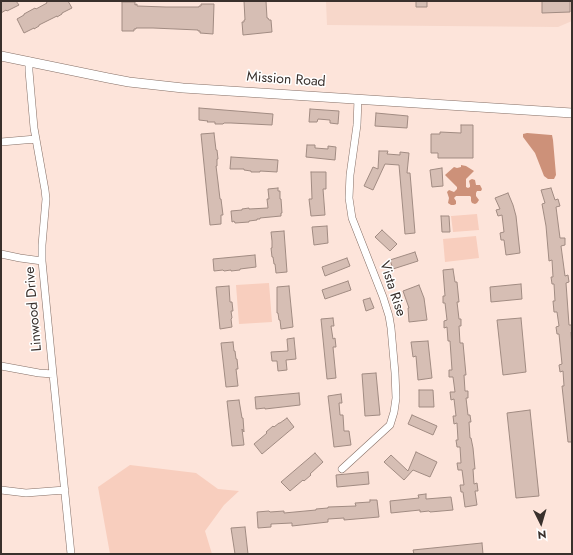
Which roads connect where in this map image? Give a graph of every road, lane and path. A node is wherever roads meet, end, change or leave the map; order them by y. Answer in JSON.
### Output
{"nodes":[{"id":1,"x":1,"y":56,"type":"edge"},
{"id":2,"x":29,"y":61,"type":"junction"},
{"id":3,"x":358,"y":99,"type":"junction"},
{"id":4,"x":572,"y":113,"type":"edge"},
{"id":5,"x":36,"y":139,"type":"junction"},
{"id":6,"x":1,"y":142,"type":"edge"},
{"id":7,"x":1,"y":254,"type":"edge"},
{"id":8,"x":42,"y":261,"type":"junction"},
{"id":9,"x":1,"y":366,"type":"edge"},
{"id":10,"x":53,"y":374,"type":"junction"},
{"id":11,"x":342,"y":469,"type":"dead end"},
{"id":12,"x":1,"y":490,"type":"edge"},
{"id":13,"x":65,"y":490,"type":"junction"},
{"id":14,"x":71,"y":554,"type":"edge"}],
"edges":[{"from":1,"to":2,"type":"street","name":"Mission Road"},
{"from":2,"to":3,"type":"street","name":"Mission Road"},
{"from":2,"to":5,"type":"street","name":"Linwood Drive"},
{"from":3,"to":4,"type":"street","name":"Mission Road"},
{"from":3,"to":11,"type":"street","name":"Vista Rise"},
{"from":5,"to":6,"type":"street"},
{"from":5,"to":8,"type":"street","name":"Linwood Drive"},
{"from":7,"to":8,"type":"street"},
{"from":8,"to":10,"type":"street","name":"Linwood Drive"},
{"from":9,"to":10,"type":"street"},
{"from":10,"to":13,"type":"street","name":"Linwood Drive"},
{"from":12,"to":13,"type":"street"},
{"from":13,"to":14,"type":"street","name":"Linwood Drive"}]}
